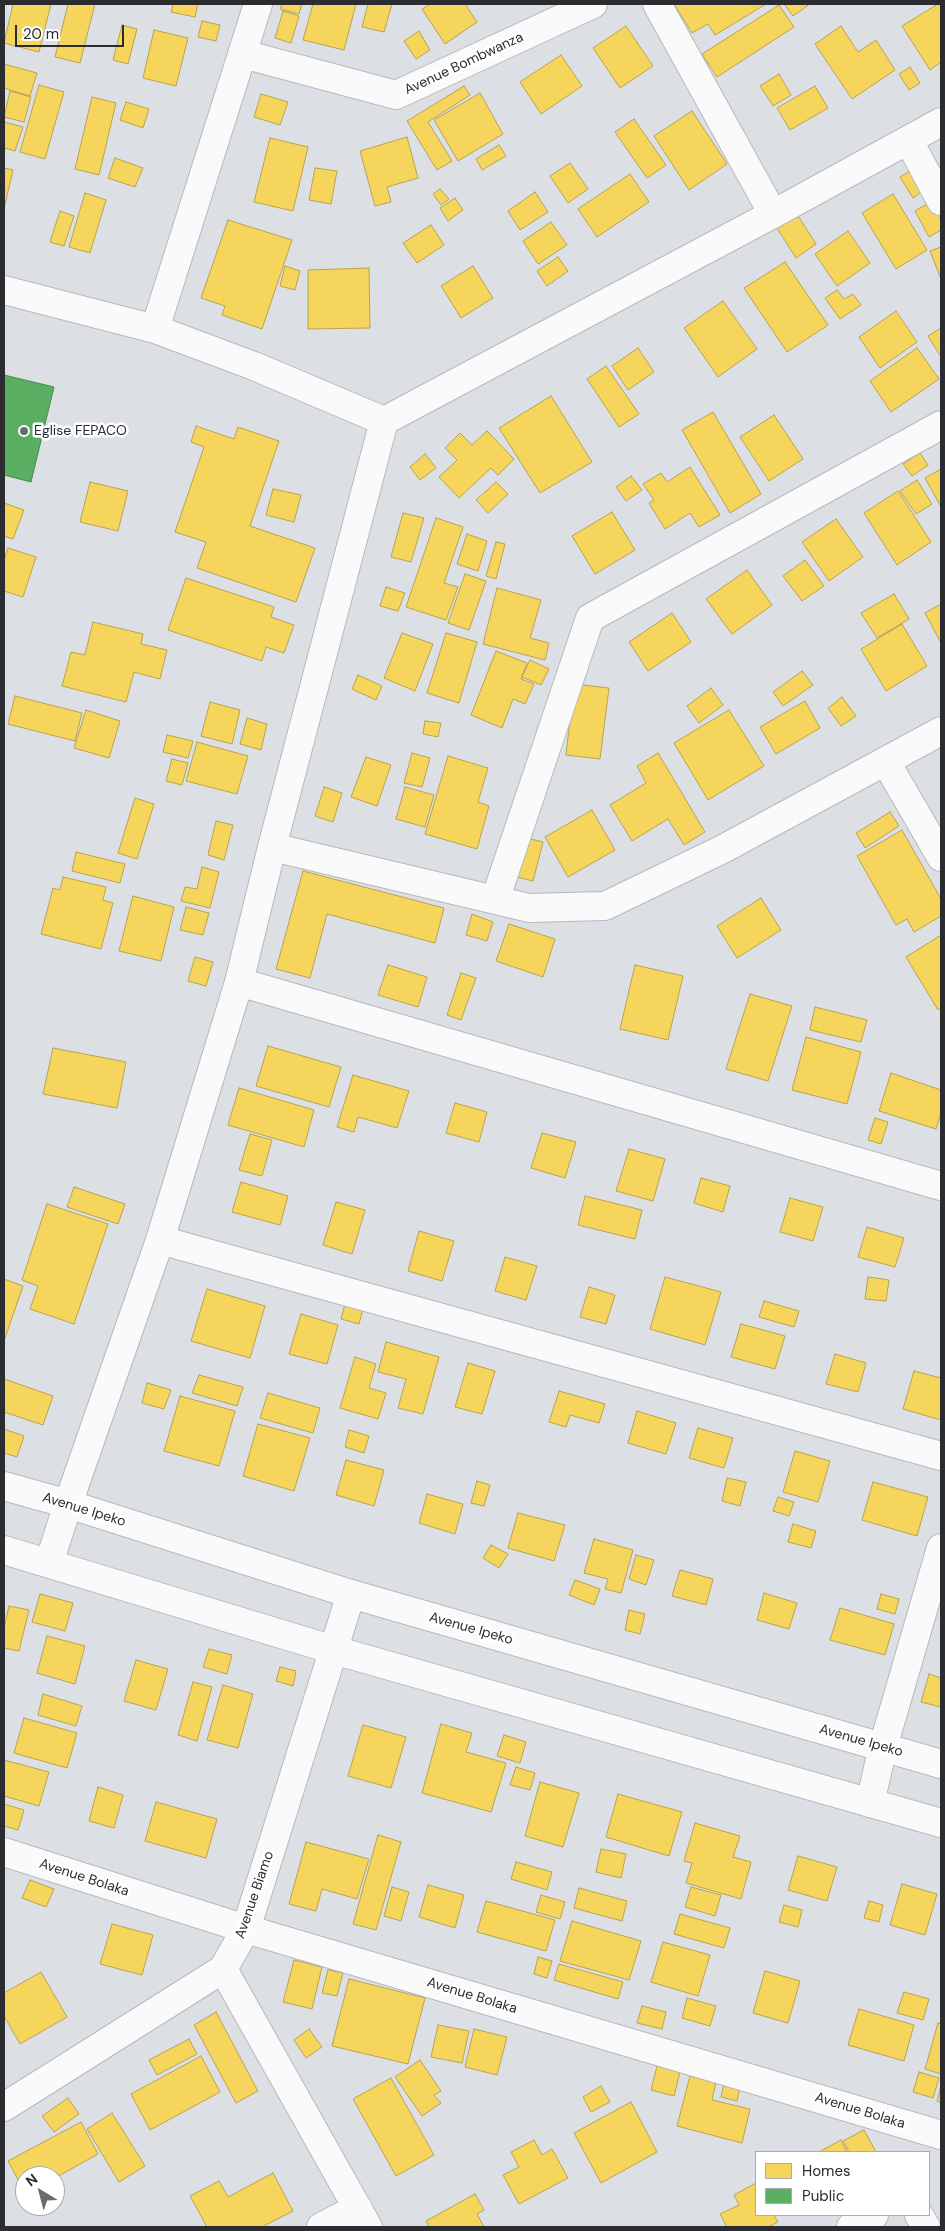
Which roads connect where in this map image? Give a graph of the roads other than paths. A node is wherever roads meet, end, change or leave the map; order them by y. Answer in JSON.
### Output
{"nodes":[{"id":1,"x":258,"y":4,"type":"edge"},
{"id":2,"x":593,"y":4,"type":"edge"},
{"id":3,"x":657,"y":4,"type":"edge"},
{"id":4,"x":243,"y":54,"type":"junction"},
{"id":5,"x":941,"y":122,"type":"edge"},
{"id":6,"x":909,"y":141,"type":"junction"},
{"id":7,"x":941,"y":201,"type":"edge"},
{"id":8,"x":773,"y":214,"type":"junction"},
{"id":9,"x":4,"y":290,"type":"edge"},
{"id":10,"x":155,"y":329,"type":"junction"},
{"id":11,"x":384,"y":420,"type":"junction"},
{"id":12,"x":941,"y":425,"type":"edge"},
{"id":13,"x":941,"y":732,"type":"edge"},
{"id":14,"x":886,"y":762,"type":"junction"},
{"id":15,"x":272,"y":847,"type":"junction"},
{"id":16,"x":941,"y":857,"type":"edge"},
{"id":17,"x":495,"y":900,"type":"junction"},
{"id":18,"x":239,"y":982,"type":"junction"},
{"id":19,"x":941,"y":1186,"type":"edge"},
{"id":20,"x":160,"y":1240,"type":"junction"},
{"id":21,"x":941,"y":1456,"type":"edge"},
{"id":22,"x":4,"y":1486,"type":"edge"},
{"id":23,"x":68,"y":1504,"type":"junction"},
{"id":24,"x":941,"y":1548,"type":"edge"},
{"id":25,"x":4,"y":1550,"type":"edge"},
{"id":26,"x":49,"y":1563,"type":"junction"},
{"id":27,"x":351,"y":1594,"type":"junction"},
{"id":28,"x":334,"y":1650,"type":"junction"},
{"id":29,"x":883,"y":1747,"type":"junction"},
{"id":30,"x":941,"y":1764,"type":"edge"},
{"id":31,"x":870,"y":1803,"type":"junction"},
{"id":32,"x":941,"y":1823,"type":"edge"},
{"id":33,"x":4,"y":1852,"type":"edge"},
{"id":34,"x":246,"y":1929,"type":"junction"},
{"id":35,"x":223,"y":1969,"type":"junction"},
{"id":36,"x":4,"y":2107,"type":"edge"},
{"id":37,"x":935,"y":2140,"type":"edge"},
{"id":38,"x":872,"y":2216,"type":"edge"},
{"id":39,"x":920,"y":2216,"type":"edge"},
{"id":40,"x":363,"y":2218,"type":"edge"},
{"id":41,"x":321,"y":2227,"type":"edge"},
{"id":42,"x":851,"y":2227,"type":"edge"},
{"id":43,"x":926,"y":2227,"type":"edge"}],
"edges":[{"from":1,"to":4,"type":"street"},
{"from":2,"to":4,"type":"street","name":"Avenue Bombwanza"},
{"from":3,"to":8,"type":"street"},
{"from":4,"to":10,"type":"street"},
{"from":5,"to":6,"type":"street"},
{"from":6,"to":7,"type":"street"},
{"from":6,"to":8,"type":"street"},
{"from":8,"to":11,"type":"street"},
{"from":9,"to":10,"type":"street"},
{"from":10,"to":11,"type":"street"},
{"from":11,"to":15,"type":"street"},
{"from":12,"to":17,"type":"street"},
{"from":13,"to":14,"type":"street"},
{"from":14,"to":16,"type":"street"},
{"from":14,"to":17,"type":"street"},
{"from":15,"to":17,"type":"street"},
{"from":15,"to":18,"type":"street"},
{"from":18,"to":19,"type":"street"},
{"from":18,"to":20,"type":"street"},
{"from":20,"to":21,"type":"street"},
{"from":20,"to":23,"type":"street"},
{"from":22,"to":23,"type":"street","name":"Avenue Ipeko"},
{"from":23,"to":26,"type":"street"},
{"from":23,"to":27,"type":"street","name":"Avenue Ipeko"},
{"from":24,"to":29,"type":"street"},
{"from":25,"to":26,"type":"street"},
{"from":26,"to":28,"type":"street"},
{"from":27,"to":28,"type":"street","name":"Avenue Biamo"},
{"from":27,"to":29,"type":"street","name":"Avenue Ipeko"},
{"from":28,"to":31,"type":"street"},
{"from":28,"to":34,"type":"street","name":"Avenue Biamo"},
{"from":29,"to":30,"type":"street","name":"Avenue Ipeko"},
{"from":29,"to":31,"type":"street"},
{"from":31,"to":32,"type":"street"},
{"from":33,"to":34,"type":"street","name":"Avenue Bolaka"},
{"from":34,"to":35,"type":"street","name":"Avenue Biamo"},
{"from":34,"to":37,"type":"street","name":"Avenue Bolaka"},
{"from":35,"to":36,"type":"street"},
{"from":35,"to":40,"type":"street"},
{"from":38,"to":42,"type":"street"},
{"from":39,"to":43,"type":"street"},
{"from":40,"to":41,"type":"street"}]}
